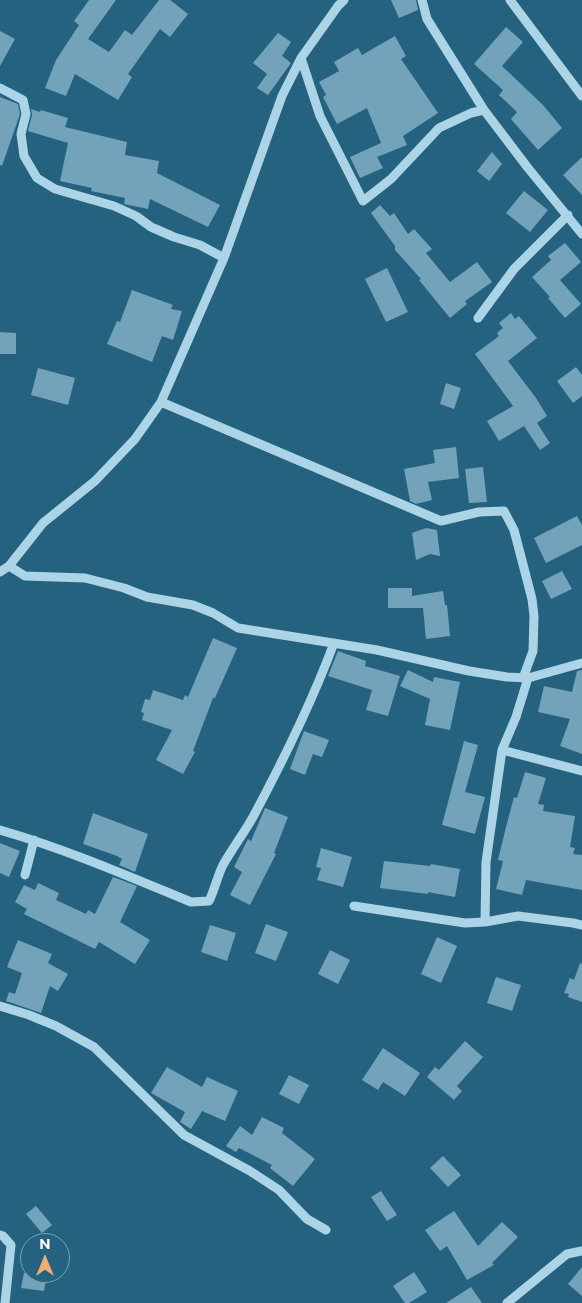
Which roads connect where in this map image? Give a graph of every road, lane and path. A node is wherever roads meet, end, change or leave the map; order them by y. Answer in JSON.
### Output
{"nodes":[{"id":1,"x":422,"y":0,"type":"edge"},
{"id":2,"x":510,"y":0,"type":"edge"},
{"id":3,"x":337,"y":2,"type":"edge"},
{"id":4,"x":301,"y":58,"type":"junction"},
{"id":5,"x":0,"y":88,"type":"edge"},
{"id":6,"x":582,"y":96,"type":"edge"},
{"id":7,"x":484,"y":110,"type":"junction"},
{"id":8,"x":568,"y":215,"type":"junction"},
{"id":9,"x":582,"y":234,"type":"edge"},
{"id":10,"x":224,"y":258,"type":"junction"},
{"id":11,"x":478,"y":318,"type":"dead end"},
{"id":12,"x":161,"y":402,"type":"junction"},
{"id":13,"x":9,"y":566,"type":"junction"},
{"id":14,"x":0,"y":572,"type":"edge"},
{"id":15,"x":334,"y":643,"type":"junction"},
{"id":16,"x":582,"y":663,"type":"edge"},
{"id":17,"x":525,"y":678,"type":"junction"},
{"id":18,"x":502,"y":750,"type":"junction"},
{"id":19,"x":582,"y":771,"type":"edge"},
{"id":20,"x":0,"y":830,"type":"edge"},
{"id":21,"x":34,"y":840,"type":"junction"},
{"id":22,"x":25,"y":875,"type":"dead end"},
{"id":23,"x":354,"y":906,"type":"dead end"},
{"id":24,"x":484,"y":922,"type":"junction"},
{"id":25,"x":582,"y":925,"type":"edge"},
{"id":26,"x":0,"y":1006,"type":"edge"},
{"id":27,"x":326,"y":1230,"type":"dead end"},
{"id":28,"x":0,"y":1235,"type":"edge"},
{"id":29,"x":582,"y":1251,"type":"edge"},
{"id":30,"x":4,"y":1303,"type":"edge"},
{"id":31,"x":507,"y":1303,"type":"edge"}],
"edges":[{"from":1,"to":7,"type":"street"},
{"from":2,"to":6,"type":"street"},
{"from":3,"to":4,"type":"street"},
{"from":4,"to":7,"type":"street"},
{"from":4,"to":10,"type":"street"},
{"from":5,"to":10,"type":"street"},
{"from":7,"to":8,"type":"street"},
{"from":8,"to":9,"type":"street"},
{"from":8,"to":11,"type":"street"},
{"from":10,"to":12,"type":"street"},
{"from":12,"to":13,"type":"street"},
{"from":12,"to":17,"type":"street"},
{"from":13,"to":14,"type":"street"},
{"from":13,"to":15,"type":"street"},
{"from":15,"to":17,"type":"street"},
{"from":15,"to":21,"type":"street"},
{"from":16,"to":17,"type":"street"},
{"from":17,"to":18,"type":"street"},
{"from":18,"to":19,"type":"street"},
{"from":18,"to":24,"type":"street"},
{"from":20,"to":21,"type":"street"},
{"from":21,"to":22,"type":"street"},
{"from":23,"to":24,"type":"street"},
{"from":24,"to":25,"type":"street"},
{"from":26,"to":27,"type":"street"},
{"from":28,"to":30,"type":"street"},
{"from":29,"to":31,"type":"street"}]}
